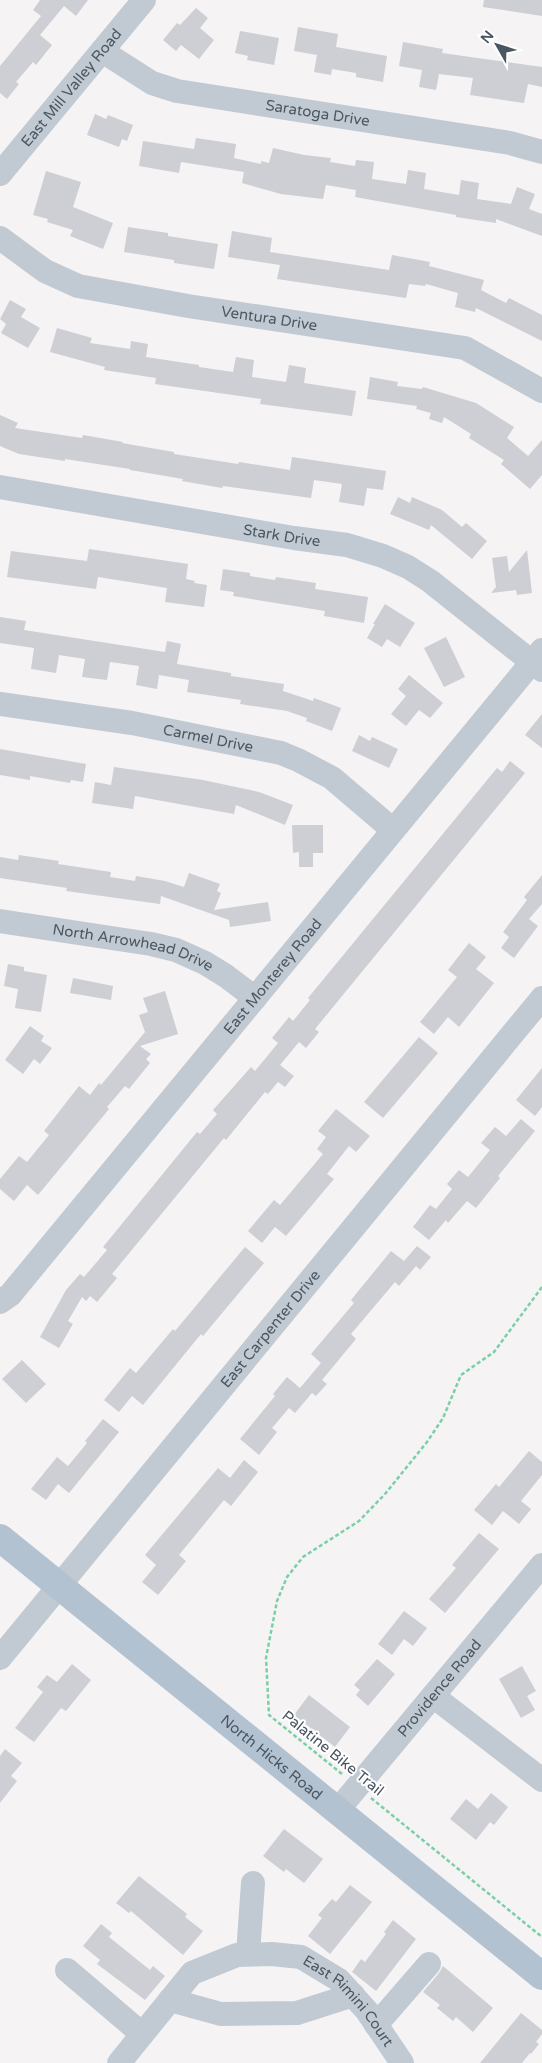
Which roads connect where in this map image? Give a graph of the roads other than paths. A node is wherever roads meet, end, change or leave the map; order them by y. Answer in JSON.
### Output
{"nodes":[{"id":1,"x":144,"y":0,"type":"edge"},
{"id":2,"x":102,"y":51,"type":"junction"},
{"id":3,"x":542,"y":152,"type":"edge"},
{"id":4,"x":0,"y":174,"type":"edge"},
{"id":5,"x":0,"y":238,"type":"edge"},
{"id":6,"x":542,"y":391,"type":"edge"},
{"id":7,"x":0,"y":486,"type":"edge"},
{"id":8,"x":539,"y":661,"type":"edge"},
{"id":9,"x":0,"y":704,"type":"edge"},
{"id":10,"x":393,"y":830,"type":"junction"},
{"id":11,"x":0,"y":921,"type":"edge"},
{"id":12,"x":255,"y":998,"type":"junction"},
{"id":13,"x":542,"y":998,"type":"edge"},
{"id":14,"x":0,"y":1302,"type":"edge"},
{"id":15,"x":0,"y":1538,"type":"edge"},
{"id":16,"x":542,"y":1565,"type":"edge"},
{"id":17,"x":60,"y":1587,"type":"junction"},
{"id":18,"x":0,"y":1658,"type":"edge"},
{"id":19,"x":433,"y":1696,"type":"junction"},
{"id":20,"x":542,"y":1780,"type":"edge"},
{"id":21,"x":338,"y":1811,"type":"junction"},
{"id":22,"x":253,"y":1883,"type":"dead end"},
{"id":23,"x":248,"y":1954,"type":"junction"},
{"id":24,"x":429,"y":1964,"type":"dead end"},
{"id":25,"x":67,"y":1970,"type":"dead end"},
{"id":26,"x":542,"y":1976,"type":"edge"},
{"id":27,"x":353,"y":1995,"type":"junction"},
{"id":28,"x":170,"y":2000,"type":"junction"},
{"id":29,"x":376,"y":2025,"type":"junction"},
{"id":30,"x":142,"y":2034,"type":"junction"},
{"id":31,"x":119,"y":2063,"type":"edge"},
{"id":32,"x":402,"y":2063,"type":"edge"}],
"edges":[{"from":1,"to":2,"type":"street","name":"East Mill Valley Road"},
{"from":2,"to":3,"type":"street","name":"Saratoga Drive"},
{"from":2,"to":4,"type":"street","name":"East Mill Valley Road"},
{"from":5,"to":6,"type":"street","name":"Ventura Drive"},
{"from":7,"to":8,"type":"street","name":"Stark Drive"},
{"from":8,"to":10,"type":"street","name":"East Monterey Road"},
{"from":9,"to":10,"type":"street","name":"Carmel Drive"},
{"from":10,"to":12,"type":"street","name":"East Monterey Road"},
{"from":11,"to":12,"type":"street","name":"North Arrowhead Drive"},
{"from":12,"to":14,"type":"street","name":"East Monterey Road"},
{"from":13,"to":17,"type":"street","name":"East Carpenter Drive"},
{"from":15,"to":17,"type":"main road","name":"North Hicks Road"},
{"from":16,"to":19,"type":"street","name":"Providence Road"},
{"from":17,"to":18,"type":"street","name":"East Carpenter Drive"},
{"from":17,"to":21,"type":"main road","name":"North Hicks Road"},
{"from":19,"to":20,"type":"street"},
{"from":19,"to":21,"type":"street","name":"Providence Road"},
{"from":21,"to":26,"type":"main road","name":"North Hicks Road"},
{"from":22,"to":23,"type":"street"},
{"from":23,"to":27,"type":"street","name":"East Rimini Court"},
{"from":23,"to":28,"type":"street","name":"East Rimini Court"},
{"from":24,"to":29,"type":"street"},
{"from":25,"to":30,"type":"street"},
{"from":27,"to":28,"type":"street"},
{"from":27,"to":29,"type":"street","name":"East Rimini Court"},
{"from":28,"to":30,"type":"street","name":"East Rimini Court"},
{"from":29,"to":32,"type":"street","name":"East Rimini Court"},
{"from":30,"to":31,"type":"street","name":"East Rimini Court"}]}
